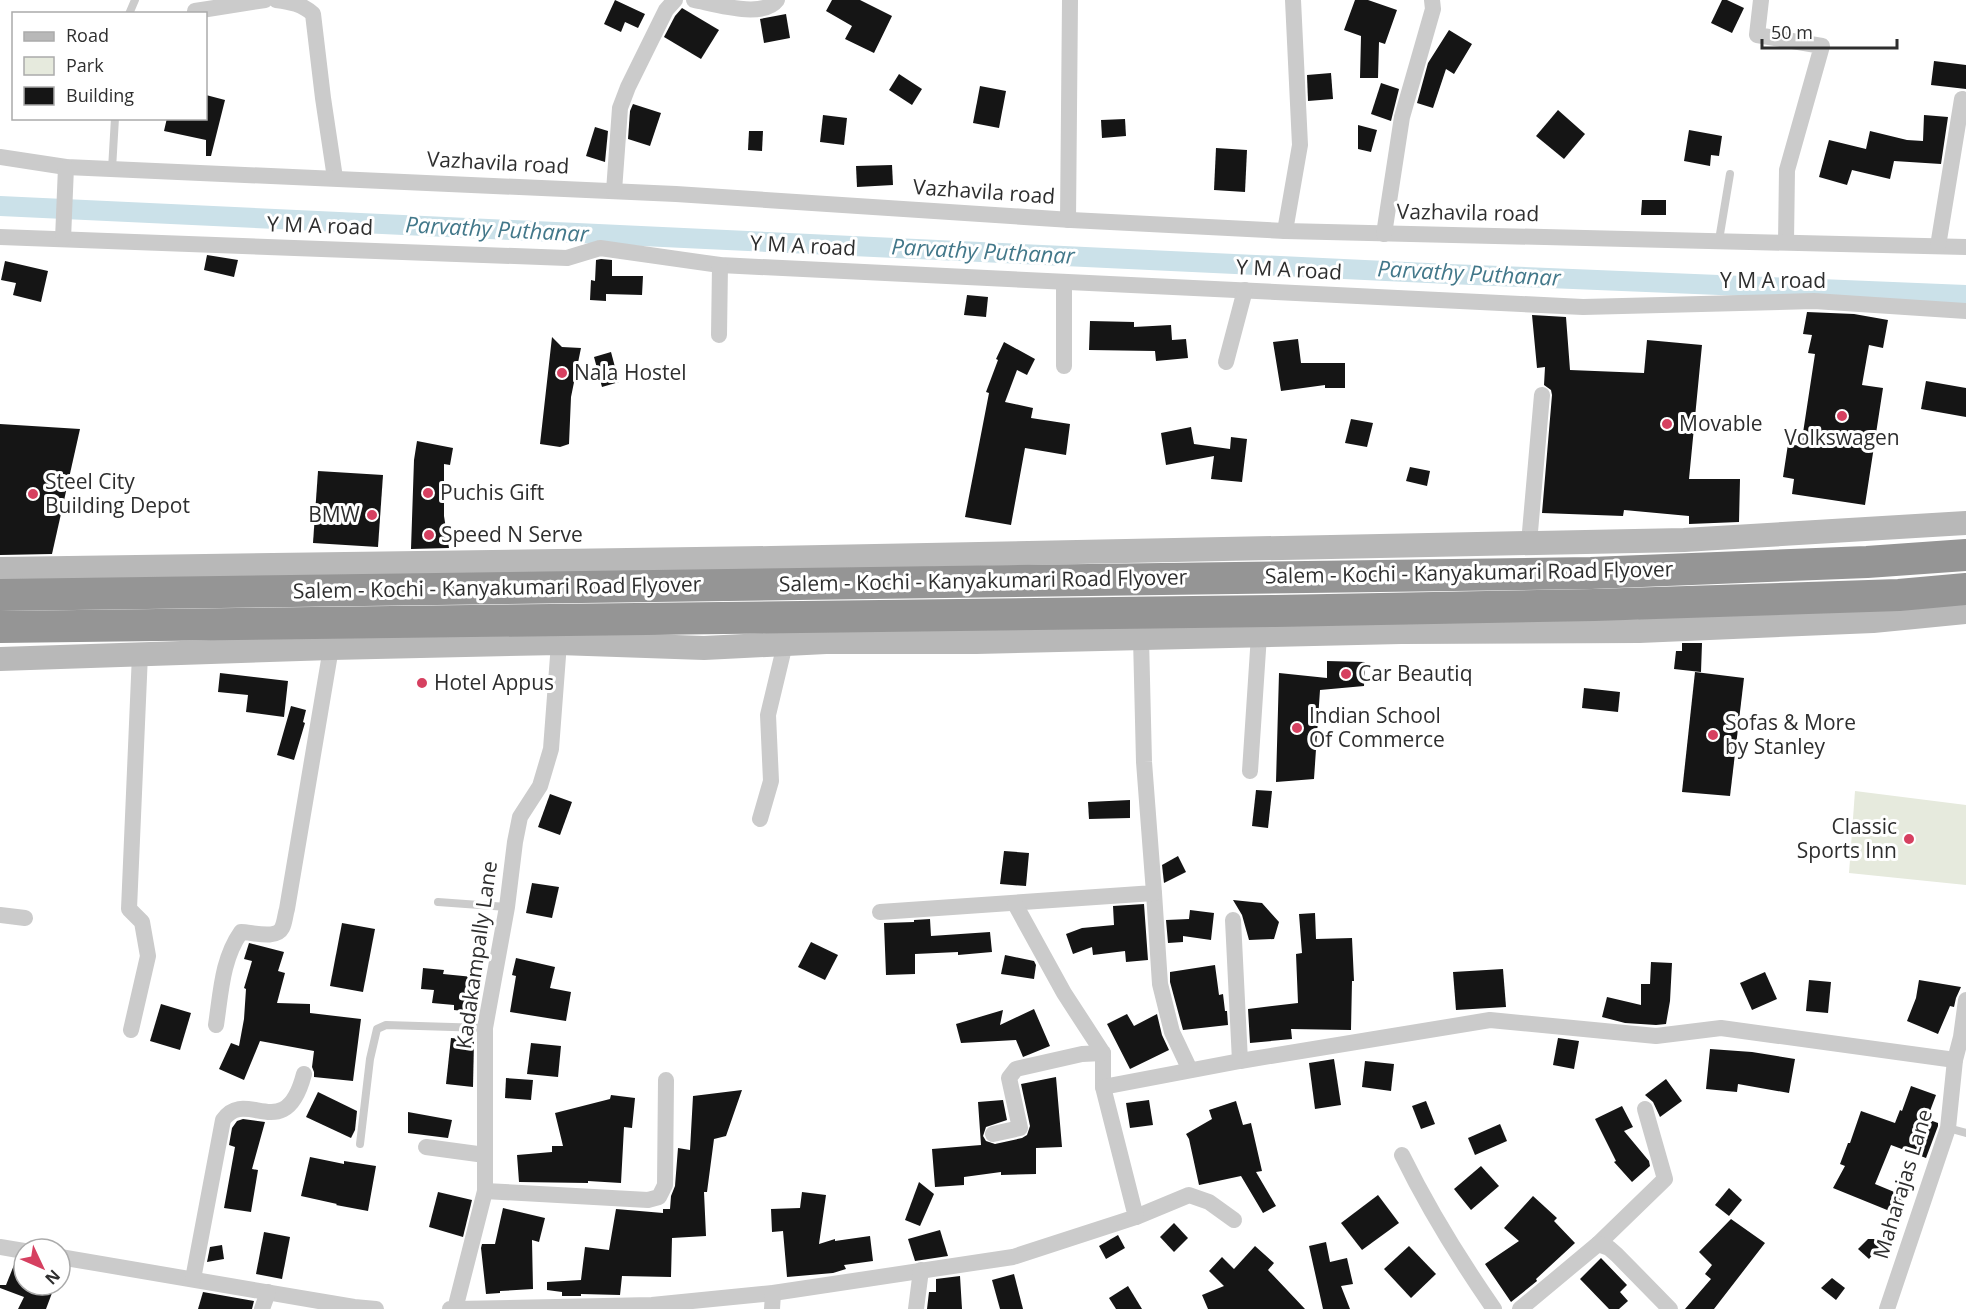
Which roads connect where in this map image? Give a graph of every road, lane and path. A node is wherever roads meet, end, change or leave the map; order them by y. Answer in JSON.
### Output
{"nodes":[{"id":1,"x":265,"y":0,"type":"edge"},
{"id":2,"x":276,"y":0,"type":"edge"},
{"id":3,"x":675,"y":0,"type":"edge"},
{"id":4,"x":694,"y":0,"type":"edge"},
{"id":5,"x":777,"y":0,"type":"edge"},
{"id":6,"x":1070,"y":0,"type":"edge"},
{"id":7,"x":1293,"y":0,"type":"edge"},
{"id":8,"x":1432,"y":0,"type":"edge"},
{"id":9,"x":1761,"y":0,"type":"edge"},
{"id":10,"x":195,"y":11,"type":"dead end"},
{"id":11,"x":1962,"y":99,"type":"dead end"},
{"id":12,"x":115,"y":120,"type":"edge"},
{"id":13,"x":0,"y":157,"type":"edge"},
{"id":14,"x":112,"y":169,"type":"junction"},
{"id":15,"x":66,"y":173,"type":"junction"},
{"id":16,"x":1730,"y":174,"type":"dead end"},
{"id":17,"x":336,"y":178,"type":"junction"},
{"id":18,"x":614,"y":192,"type":"junction"},
{"id":19,"x":1068,"y":220,"type":"junction"},
{"id":20,"x":1285,"y":231,"type":"junction"},
{"id":21,"x":63,"y":233,"type":"junction"},
{"id":22,"x":1384,"y":234,"type":"junction"},
{"id":23,"x":0,"y":237,"type":"edge"},
{"id":24,"x":1719,"y":240,"type":"junction"},
{"id":25,"x":1786,"y":242,"type":"junction"},
{"id":26,"x":1938,"y":246,"type":"junction"},
{"id":27,"x":1966,"y":247,"type":"edge"},
{"id":28,"x":720,"y":265,"type":"junction"},
{"id":29,"x":1064,"y":282,"type":"junction"},
{"id":30,"x":1245,"y":290,"type":"junction"},
{"id":31,"x":1966,"y":311,"type":"edge"},
{"id":32,"x":719,"y":335,"type":"dead end"},
{"id":33,"x":1226,"y":362,"type":"dead end"},
{"id":34,"x":1064,"y":366,"type":"dead end"},
{"id":35,"x":1542,"y":395,"type":"dead end"},
{"id":36,"x":1966,"y":523,"type":"edge"},
{"id":37,"x":1529,"y":543,"type":"junction"},
{"id":38,"x":1966,"y":555,"type":"edge"},
{"id":39,"x":0,"y":569,"type":"edge"},
{"id":40,"x":1966,"y":589,"type":"edge"},
{"id":41,"x":0,"y":595,"type":"edge"},
{"id":42,"x":1966,"y":612,"type":"edge"},
{"id":43,"x":0,"y":627,"type":"edge"},
{"id":44,"x":1259,"y":635,"type":"junction"},
{"id":45,"x":1141,"y":638,"type":"junction"},
{"id":46,"x":559,"y":643,"type":"junction"},
{"id":47,"x":785,"y":644,"type":"junction"},
{"id":48,"x":331,"y":648,"type":"junction"},
{"id":49,"x":140,"y":654,"type":"junction"},
{"id":50,"x":0,"y":659,"type":"edge"},
{"id":51,"x":1250,"y":771,"type":"dead end"},
{"id":52,"x":760,"y":819,"type":"dead end"},
{"id":53,"x":1154,"y":893,"type":"junction"},
{"id":54,"x":438,"y":902,"type":"dead end"},
{"id":55,"x":1015,"y":904,"type":"junction"},
{"id":56,"x":507,"y":907,"type":"junction"},
{"id":57,"x":880,"y":912,"type":"dead end"},
{"id":58,"x":0,"y":915,"type":"edge"},
{"id":59,"x":25,"y":918,"type":"dead end"},
{"id":60,"x":1233,"y":920,"type":"dead end"},
{"id":61,"x":1966,"y":1000,"type":"edge"},
{"id":62,"x":216,"y":1025,"type":"dead end"},
{"id":63,"x":485,"y":1028,"type":"junction"},
{"id":64,"x":131,"y":1030,"type":"dead end"},
{"id":65,"x":1964,"y":1037,"type":"edge"},
{"id":66,"x":1103,"y":1053,"type":"junction"},
{"id":67,"x":1240,"y":1060,"type":"junction"},
{"id":68,"x":1955,"y":1060,"type":"junction"},
{"id":69,"x":1190,"y":1070,"type":"junction"},
{"id":70,"x":304,"y":1074,"type":"dead end"},
{"id":71,"x":666,"y":1080,"type":"dead end"},
{"id":72,"x":1103,"y":1087,"type":"junction"},
{"id":73,"x":1645,"y":1109,"type":"dead end"},
{"id":74,"x":1948,"y":1128,"type":"junction"},
{"id":75,"x":1966,"y":1133,"type":"edge"},
{"id":76,"x":993,"y":1134,"type":"dead end"},
{"id":77,"x":360,"y":1144,"type":"dead end"},
{"id":78,"x":426,"y":1147,"type":"dead end"},
{"id":79,"x":485,"y":1155,"type":"junction"},
{"id":80,"x":1402,"y":1155,"type":"dead end"},
{"id":81,"x":485,"y":1191,"type":"junction"},
{"id":82,"x":1136,"y":1217,"type":"junction"},
{"id":83,"x":1234,"y":1220,"type":"dead end"},
{"id":84,"x":1598,"y":1244,"type":"junction"},
{"id":85,"x":72,"y":1259,"type":"edge"},
{"id":86,"x":921,"y":1270,"type":"junction"},
{"id":87,"x":193,"y":1279,"type":"junction"},
{"id":88,"x":268,"y":1292,"type":"junction"},
{"id":89,"x":772,"y":1301,"type":"edge"},
{"id":90,"x":652,"y":1307,"type":"edge"},
{"id":91,"x":262,"y":1309,"type":"edge"},
{"id":92,"x":376,"y":1309,"type":"edge"},
{"id":93,"x":450,"y":1309,"type":"edge"},
{"id":94,"x":455,"y":1309,"type":"edge"},
{"id":95,"x":916,"y":1309,"type":"edge"},
{"id":96,"x":1494,"y":1309,"type":"edge"},
{"id":97,"x":1520,"y":1309,"type":"edge"},
{"id":98,"x":1670,"y":1309,"type":"edge"},
{"id":99,"x":1887,"y":1309,"type":"edge"}],
"edges":[{"from":1,"to":10,"type":"street"},
{"from":2,"to":17,"type":"street"},
{"from":3,"to":18,"type":"street"},
{"from":4,"to":5,"type":"street"},
{"from":6,"to":19,"type":"street"},
{"from":7,"to":20,"type":"street"},
{"from":8,"to":22,"type":"street"},
{"from":9,"to":25,"type":"street"},
{"from":11,"to":26,"type":"street"},
{"from":12,"to":14,"type":"lane"},
{"from":13,"to":15,"type":"street","name":"Vazhavila road"},
{"from":14,"to":15,"type":"street","name":"Vazhavila road"},
{"from":14,"to":17,"type":"street","name":"Vazhavila road"},
{"from":15,"to":21,"type":"street"},
{"from":16,"to":24,"type":"lane"},
{"from":17,"to":18,"type":"street","name":"Vazhavila road"},
{"from":18,"to":19,"type":"street","name":"Vazhavila road"},
{"from":19,"to":20,"type":"street","name":"Vazhavila road"},
{"from":20,"to":22,"type":"street","name":"Vazhavila road"},
{"from":21,"to":23,"type":"street","name":"Y M A road"},
{"from":21,"to":28,"type":"street","name":"Y M A road"},
{"from":22,"to":24,"type":"street","name":"Vazhavila road"},
{"from":24,"to":25,"type":"street","name":"Vazhavila road"},
{"from":25,"to":26,"type":"street","name":"Vazhavila road"},
{"from":26,"to":27,"type":"street","name":"Vazhavila road"},
{"from":28,"to":29,"type":"street","name":"Y M A road"},
{"from":28,"to":32,"type":"street"},
{"from":29,"to":30,"type":"street","name":"Y M A road"},
{"from":29,"to":34,"type":"street"},
{"from":30,"to":31,"type":"street","name":"Y M A road"},
{"from":30,"to":33,"type":"street"},
{"from":35,"to":37,"type":"street"},
{"from":36,"to":37,"type":"street"},
{"from":37,"to":39,"type":"street"},
{"from":38,"to":41,"type":"highway","name":"Salem - Kochi - Kanyakumari Road Flyover"},
{"from":40,"to":43,"type":"highway","name":"Salem - Kochi - Kanyakumari Road Flyover"},
{"from":42,"to":44,"type":"street"},
{"from":44,"to":45,"type":"street"},
{"from":44,"to":51,"type":"street"},
{"from":45,"to":47,"type":"street"},
{"from":45,"to":53,"type":"street"},
{"from":46,"to":47,"type":"street"},
{"from":46,"to":48,"type":"street"},
{"from":46,"to":56,"type":"street","name":"Kadakampally Lane"},
{"from":47,"to":52,"type":"street"},
{"from":48,"to":49,"type":"street"},
{"from":48,"to":62,"type":"street"},
{"from":49,"to":50,"type":"street"},
{"from":49,"to":64,"type":"street"},
{"from":53,"to":55,"type":"street"},
{"from":53,"to":69,"type":"street"},
{"from":54,"to":56,"type":"lane"},
{"from":55,"to":57,"type":"street"},
{"from":55,"to":66,"type":"street"},
{"from":56,"to":63,"type":"street","name":"Kadakampally Lane"},
{"from":58,"to":59,"type":"street"},
{"from":60,"to":67,"type":"street"},
{"from":61,"to":65,"type":"street","name":"Maharajas Lane"},
{"from":63,"to":77,"type":"lane"},
{"from":63,"to":79,"type":"street","name":"Kadakampally Lane"},
{"from":65,"to":68,"type":"street","name":"Maharajas Lane"},
{"from":66,"to":72,"type":"street"},
{"from":66,"to":76,"type":"street"},
{"from":67,"to":68,"type":"street"},
{"from":67,"to":69,"type":"street"},
{"from":68,"to":74,"type":"street","name":"Maharajas Lane"},
{"from":69,"to":72,"type":"street"},
{"from":70,"to":87,"type":"street"},
{"from":71,"to":81,"type":"street"},
{"from":72,"to":82,"type":"street"},
{"from":73,"to":84,"type":"street"},
{"from":74,"to":75,"type":"lane"},
{"from":74,"to":99,"type":"street","name":"Maharajas Lane"},
{"from":78,"to":79,"type":"street"},
{"from":79,"to":81,"type":"street","name":"Kadakampally Lane"},
{"from":80,"to":96,"type":"street"},
{"from":81,"to":94,"type":"street","name":"Kadakampally Lane"},
{"from":82,"to":83,"type":"street"},
{"from":82,"to":86,"type":"street"},
{"from":84,"to":97,"type":"street"},
{"from":84,"to":98,"type":"street"},
{"from":85,"to":87,"type":"street"},
{"from":86,"to":89,"type":"street"},
{"from":86,"to":95,"type":"street"},
{"from":87,"to":88,"type":"street"},
{"from":88,"to":91,"type":"street"},
{"from":88,"to":92,"type":"street"},
{"from":89,"to":90,"type":"street"},
{"from":90,"to":94,"type":"street"},
{"from":93,"to":94,"type":"street"}]}
